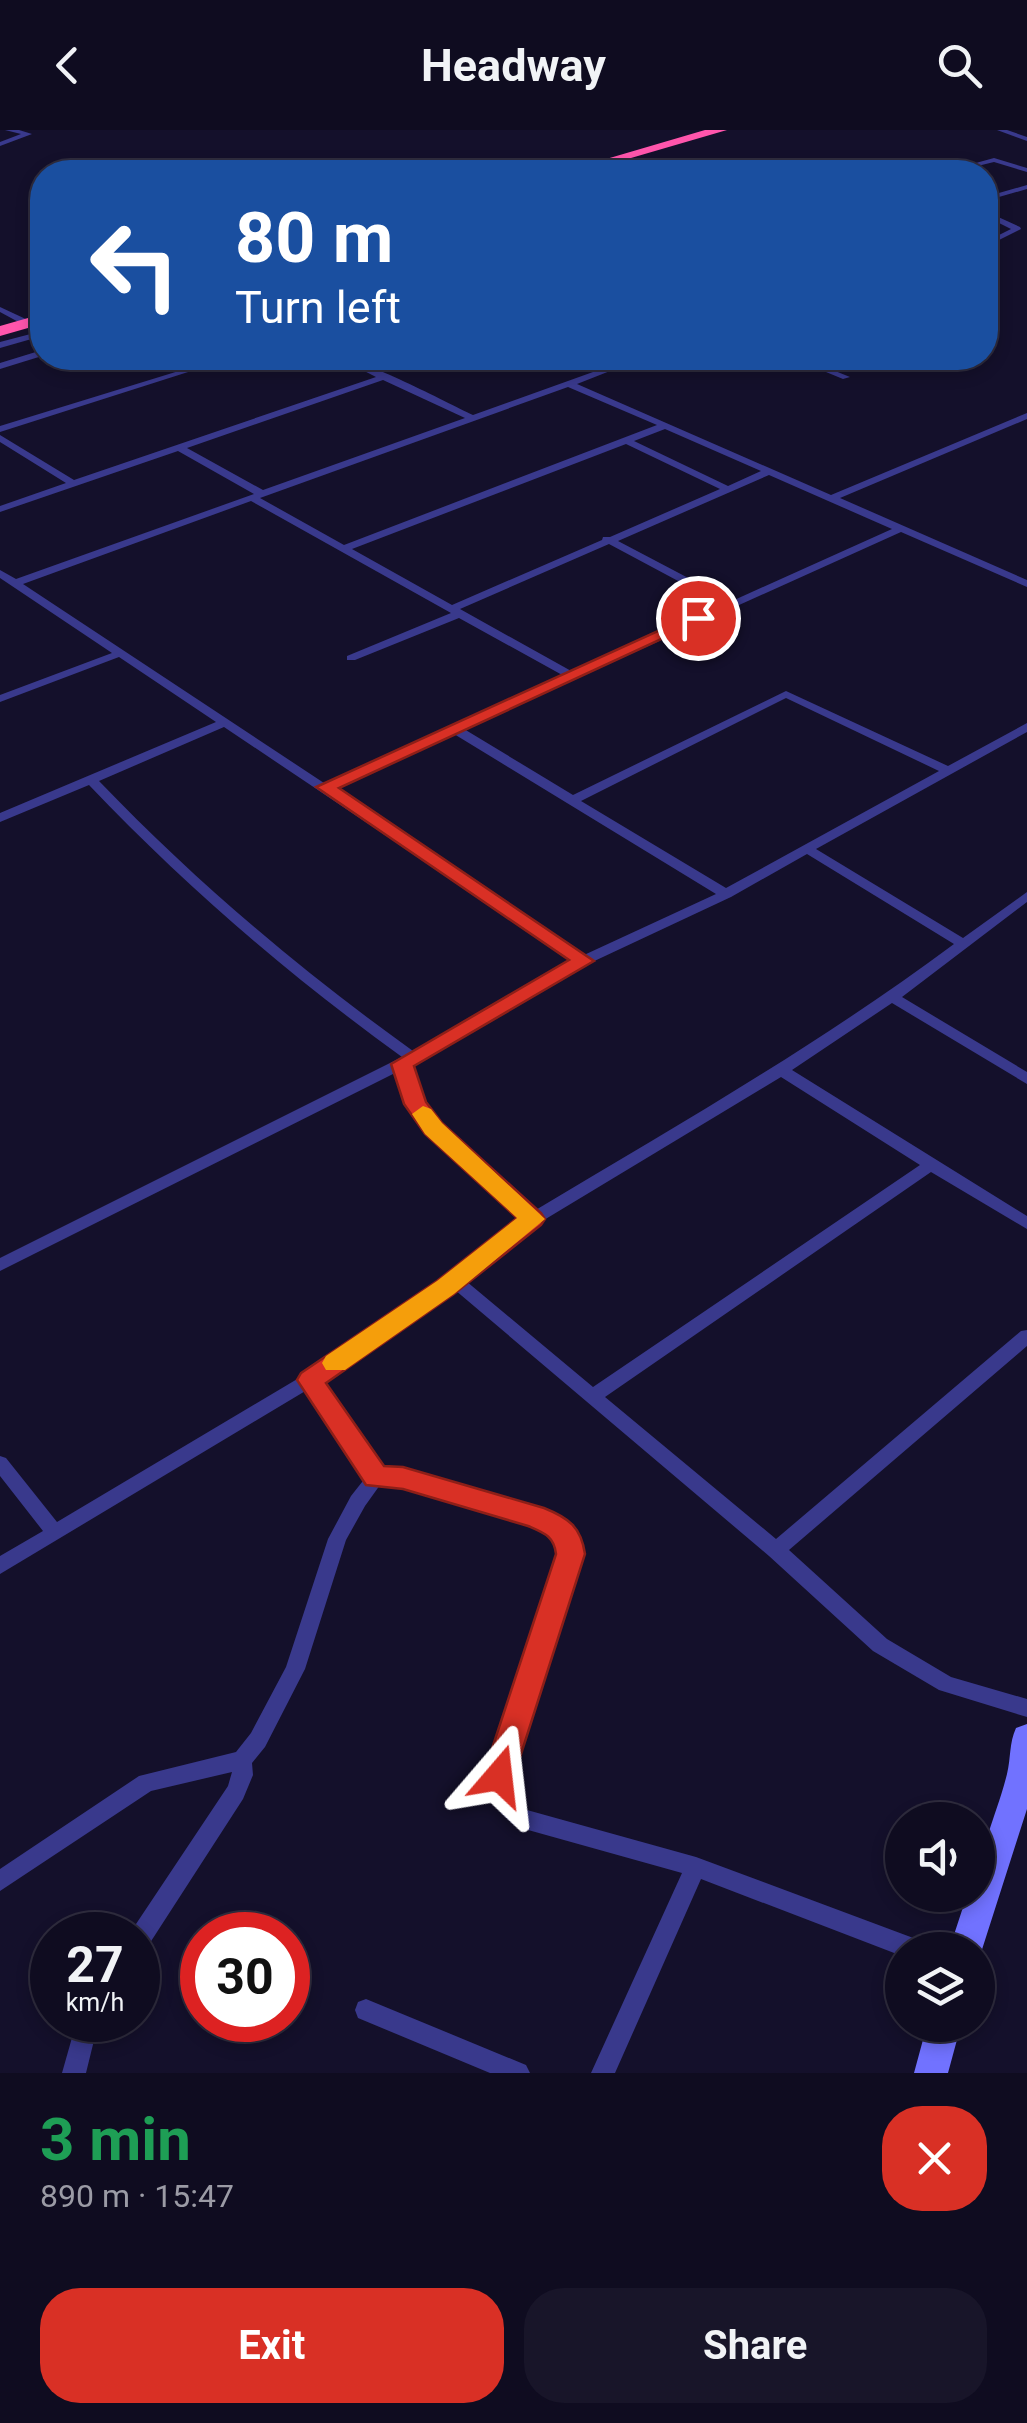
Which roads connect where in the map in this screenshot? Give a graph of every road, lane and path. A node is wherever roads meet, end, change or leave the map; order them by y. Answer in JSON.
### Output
{"nodes":[{"id":1,"x":8,"y":130,"type":"edge"},
{"id":2,"x":720,"y":130,"type":"edge"},
{"id":3,"x":1000,"y":130,"type":"edge"},
{"id":4,"x":1027,"y":139,"type":"edge"},
{"id":5,"x":0,"y":144,"type":"edge"},
{"id":6,"x":612,"y":160,"type":"edge"},
{"id":7,"x":998,"y":161,"type":"edge"},
{"id":8,"x":1027,"y":170,"type":"edge"},
{"id":9,"x":1027,"y":187,"type":"edge"},
{"id":10,"x":998,"y":195,"type":"edge"},
{"id":11,"x":998,"y":220,"type":"edge"},
{"id":12,"x":998,"y":238,"type":"edge"},
{"id":13,"x":0,"y":310,"type":"edge"},
{"id":14,"x":30,"y":319,"type":"edge"},
{"id":15,"x":30,"y":324,"type":"edge"},
{"id":16,"x":30,"y":336,"type":"edge"},
{"id":17,"x":1,"y":340,"type":"edge"},
{"id":18,"x":30,"y":357,"type":"edge"},
{"id":19,"x":0,"y":366,"type":"edge"},
{"id":20,"x":189,"y":370,"type":"edge"},
{"id":21,"x":372,"y":370,"type":"edge"},
{"id":22,"x":607,"y":370,"type":"edge"},
{"id":23,"x":829,"y":370,"type":"edge"},
{"id":24,"x":386,"y":376,"type":"junction"},
{"id":25,"x":846,"y":376,"type":"dead end"},
{"id":26,"x":570,"y":384,"type":"junction"},
{"id":27,"x":1027,"y":416,"type":"edge"},
{"id":28,"x":475,"y":419,"type":"junction"},
{"id":29,"x":664,"y":426,"type":"junction"},
{"id":30,"x":0,"y":429,"type":"edge"},
{"id":31,"x":0,"y":438,"type":"edge"},
{"id":32,"x":629,"y":442,"type":"junction"},
{"id":33,"x":178,"y":447,"type":"junction"},
{"id":34,"x":770,"y":472,"type":"junction"},
{"id":35,"x":72,"y":483,"type":"junction"},
{"id":36,"x":727,"y":489,"type":"junction"},
{"id":37,"x":259,"y":497,"type":"junction"},
{"id":38,"x":832,"y":498,"type":"junction"},
{"id":39,"x":0,"y":509,"type":"edge"},
{"id":40,"x":900,"y":529,"type":"junction"},
{"id":41,"x":606,"y":539,"type":"junction"},
{"id":42,"x":343,"y":549,"type":"junction"},
{"id":43,"x":0,"y":573,"type":"edge"},
{"id":44,"x":16,"y":583,"type":"junction"},
{"id":45,"x":1027,"y":584,"type":"edge"},
{"id":46,"x":730,"y":604,"type":"junction"},
{"id":47,"x":457,"y":610,"type":"junction"},
{"id":48,"x":120,"y":653,"type":"junction"},
{"id":49,"x":352,"y":658,"type":"dead end"},
{"id":50,"x":570,"y":675,"type":"junction"},
{"id":51,"x":0,"y":699,"type":"edge"},
{"id":52,"x":227,"y":722,"type":"junction"},
{"id":53,"x":1027,"y":727,"type":"edge"},
{"id":54,"x":454,"y":729,"type":"junction"},
{"id":55,"x":946,"y":770,"type":"junction"},
{"id":56,"x":91,"y":780,"type":"junction"},
{"id":57,"x":326,"y":787,"type":"junction"},
{"id":58,"x":571,"y":801,"type":"junction"},
{"id":59,"x":0,"y":818,"type":"edge"},
{"id":60,"x":807,"y":849,"type":"junction"},
{"id":61,"x":726,"y":894,"type":"junction"},
{"id":62,"x":1027,"y":896,"type":"edge"},
{"id":63,"x":962,"y":943,"type":"junction"},
{"id":64,"x":584,"y":961,"type":"junction"},
{"id":65,"x":892,"y":996,"type":"junction"},
{"id":66,"x":407,"y":1061,"type":"junction"},
{"id":67,"x":781,"y":1070,"type":"junction"},
{"id":68,"x":1027,"y":1078,"type":"edge"},
{"id":69,"x":931,"y":1165,"type":"junction"},
{"id":70,"x":533,"y":1219,"type":"junction"},
{"id":71,"x":1027,"y":1223,"type":"edge"},
{"id":72,"x":0,"y":1265,"type":"edge"},
{"id":73,"x":455,"y":1281,"type":"junction"},
{"id":74,"x":1027,"y":1336,"type":"edge"},
{"id":75,"x":310,"y":1380,"type":"junction"},
{"id":76,"x":593,"y":1396,"type":"junction"},
{"id":77,"x":0,"y":1464,"type":"edge"},
{"id":78,"x":376,"y":1478,"type":"junction"},
{"id":79,"x":54,"y":1533,"type":"junction"},
{"id":80,"x":776,"y":1550,"type":"junction"},
{"id":81,"x":0,"y":1566,"type":"edge"},
{"id":82,"x":1027,"y":1708,"type":"edge"},
{"id":83,"x":1027,"y":1738,"type":"edge"},
{"id":84,"x":242,"y":1760,"type":"junction"},
{"id":85,"x":696,"y":1867,"type":"junction"},
{"id":86,"x":0,"y":1881,"type":"edge"},
{"id":87,"x":157,"y":1912,"type":"edge"},
{"id":88,"x":972,"y":1932,"type":"edge"},
{"id":89,"x":885,"y":1938,"type":"edge"},
{"id":90,"x":366,"y":2010,"type":"dead end"},
{"id":91,"x":82,"y":2042,"type":"edge"},
{"id":92,"x":939,"y":2042,"type":"edge"},
{"id":93,"x":74,"y":2073,"type":"edge"},
{"id":94,"x":518,"y":2073,"type":"edge"},
{"id":95,"x":604,"y":2073,"type":"edge"},
{"id":96,"x":930,"y":2073,"type":"edge"}],
"edges":[{"from":1,"to":5,"type":"street"},
{"from":2,"to":6,"type":"highway"},
{"from":3,"to":4,"type":"street"},
{"from":7,"to":8,"type":"street"},
{"from":9,"to":10,"type":"street"},
{"from":11,"to":12,"type":"street"},
{"from":13,"to":14,"type":"street"},
{"from":15,"to":17,"type":"highway"},
{"from":16,"to":17,"type":"street"},
{"from":18,"to":19,"type":"street"},
{"from":20,"to":30,"type":"street"},
{"from":21,"to":24,"type":"street"},
{"from":22,"to":26,"type":"street"},
{"from":23,"to":25,"type":"street"},
{"from":24,"to":28,"type":"street"},
{"from":24,"to":33,"type":"street"},
{"from":26,"to":28,"type":"street"},
{"from":26,"to":29,"type":"street"},
{"from":27,"to":38,"type":"street"},
{"from":28,"to":37,"type":"street"},
{"from":29,"to":32,"type":"street"},
{"from":29,"to":34,"type":"street"},
{"from":31,"to":35,"type":"street"},
{"from":32,"to":36,"type":"street"},
{"from":32,"to":42,"type":"street"},
{"from":33,"to":35,"type":"street"},
{"from":33,"to":37,"type":"street"},
{"from":34,"to":36,"type":"street"},
{"from":34,"to":38,"type":"street"},
{"from":35,"to":39,"type":"street"},
{"from":36,"to":41,"type":"street"},
{"from":37,"to":42,"type":"street"},
{"from":37,"to":44,"type":"street"},
{"from":38,"to":40,"type":"street"},
{"from":40,"to":45,"type":"street"},
{"from":40,"to":46,"type":"street"},
{"from":41,"to":46,"type":"street"},
{"from":41,"to":47,"type":"street"},
{"from":42,"to":47,"type":"street"},
{"from":43,"to":44,"type":"street"},
{"from":44,"to":48,"type":"street"},
{"from":46,"to":50,"type":"street"},
{"from":47,"to":49,"type":"street"},
{"from":47,"to":50,"type":"street"},
{"from":48,"to":51,"type":"street"},
{"from":48,"to":52,"type":"street"},
{"from":50,"to":54,"type":"street"},
{"from":52,"to":56,"type":"street"},
{"from":52,"to":57,"type":"street"},
{"from":53,"to":55,"type":"street"},
{"from":54,"to":57,"type":"street"},
{"from":54,"to":58,"type":"street"},
{"from":55,"to":58,"type":"street"},
{"from":55,"to":60,"type":"street"},
{"from":56,"to":59,"type":"street"},
{"from":56,"to":66,"type":"street"},
{"from":57,"to":64,"type":"street"},
{"from":58,"to":61,"type":"street"},
{"from":60,"to":61,"type":"street"},
{"from":60,"to":63,"type":"street"},
{"from":61,"to":64,"type":"street"},
{"from":62,"to":63,"type":"street"},
{"from":63,"to":65,"type":"street"},
{"from":64,"to":66,"type":"street"},
{"from":65,"to":67,"type":"street"},
{"from":65,"to":68,"type":"street"},
{"from":66,"to":70,"type":"street"},
{"from":66,"to":72,"type":"street"},
{"from":67,"to":69,"type":"street"},
{"from":67,"to":70,"type":"street"},
{"from":69,"to":71,"type":"street"},
{"from":69,"to":76,"type":"street"},
{"from":70,"to":73,"type":"street"},
{"from":73,"to":75,"type":"street"},
{"from":73,"to":76,"type":"street"},
{"from":74,"to":80,"type":"street"},
{"from":75,"to":78,"type":"street"},
{"from":75,"to":79,"type":"street"},
{"from":76,"to":80,"type":"street"},
{"from":77,"to":79,"type":"street"},
{"from":78,"to":84,"type":"street"},
{"from":78,"to":85,"type":"street"},
{"from":79,"to":81,"type":"street"},
{"from":80,"to":82,"type":"street"},
{"from":83,"to":88,"type":"street"},
{"from":84,"to":86,"type":"street"},
{"from":84,"to":87,"type":"street"},
{"from":85,"to":89,"type":"street"},
{"from":85,"to":95,"type":"street"},
{"from":90,"to":94,"type":"street"},
{"from":91,"to":93,"type":"street"},
{"from":92,"to":96,"type":"street"}]}
